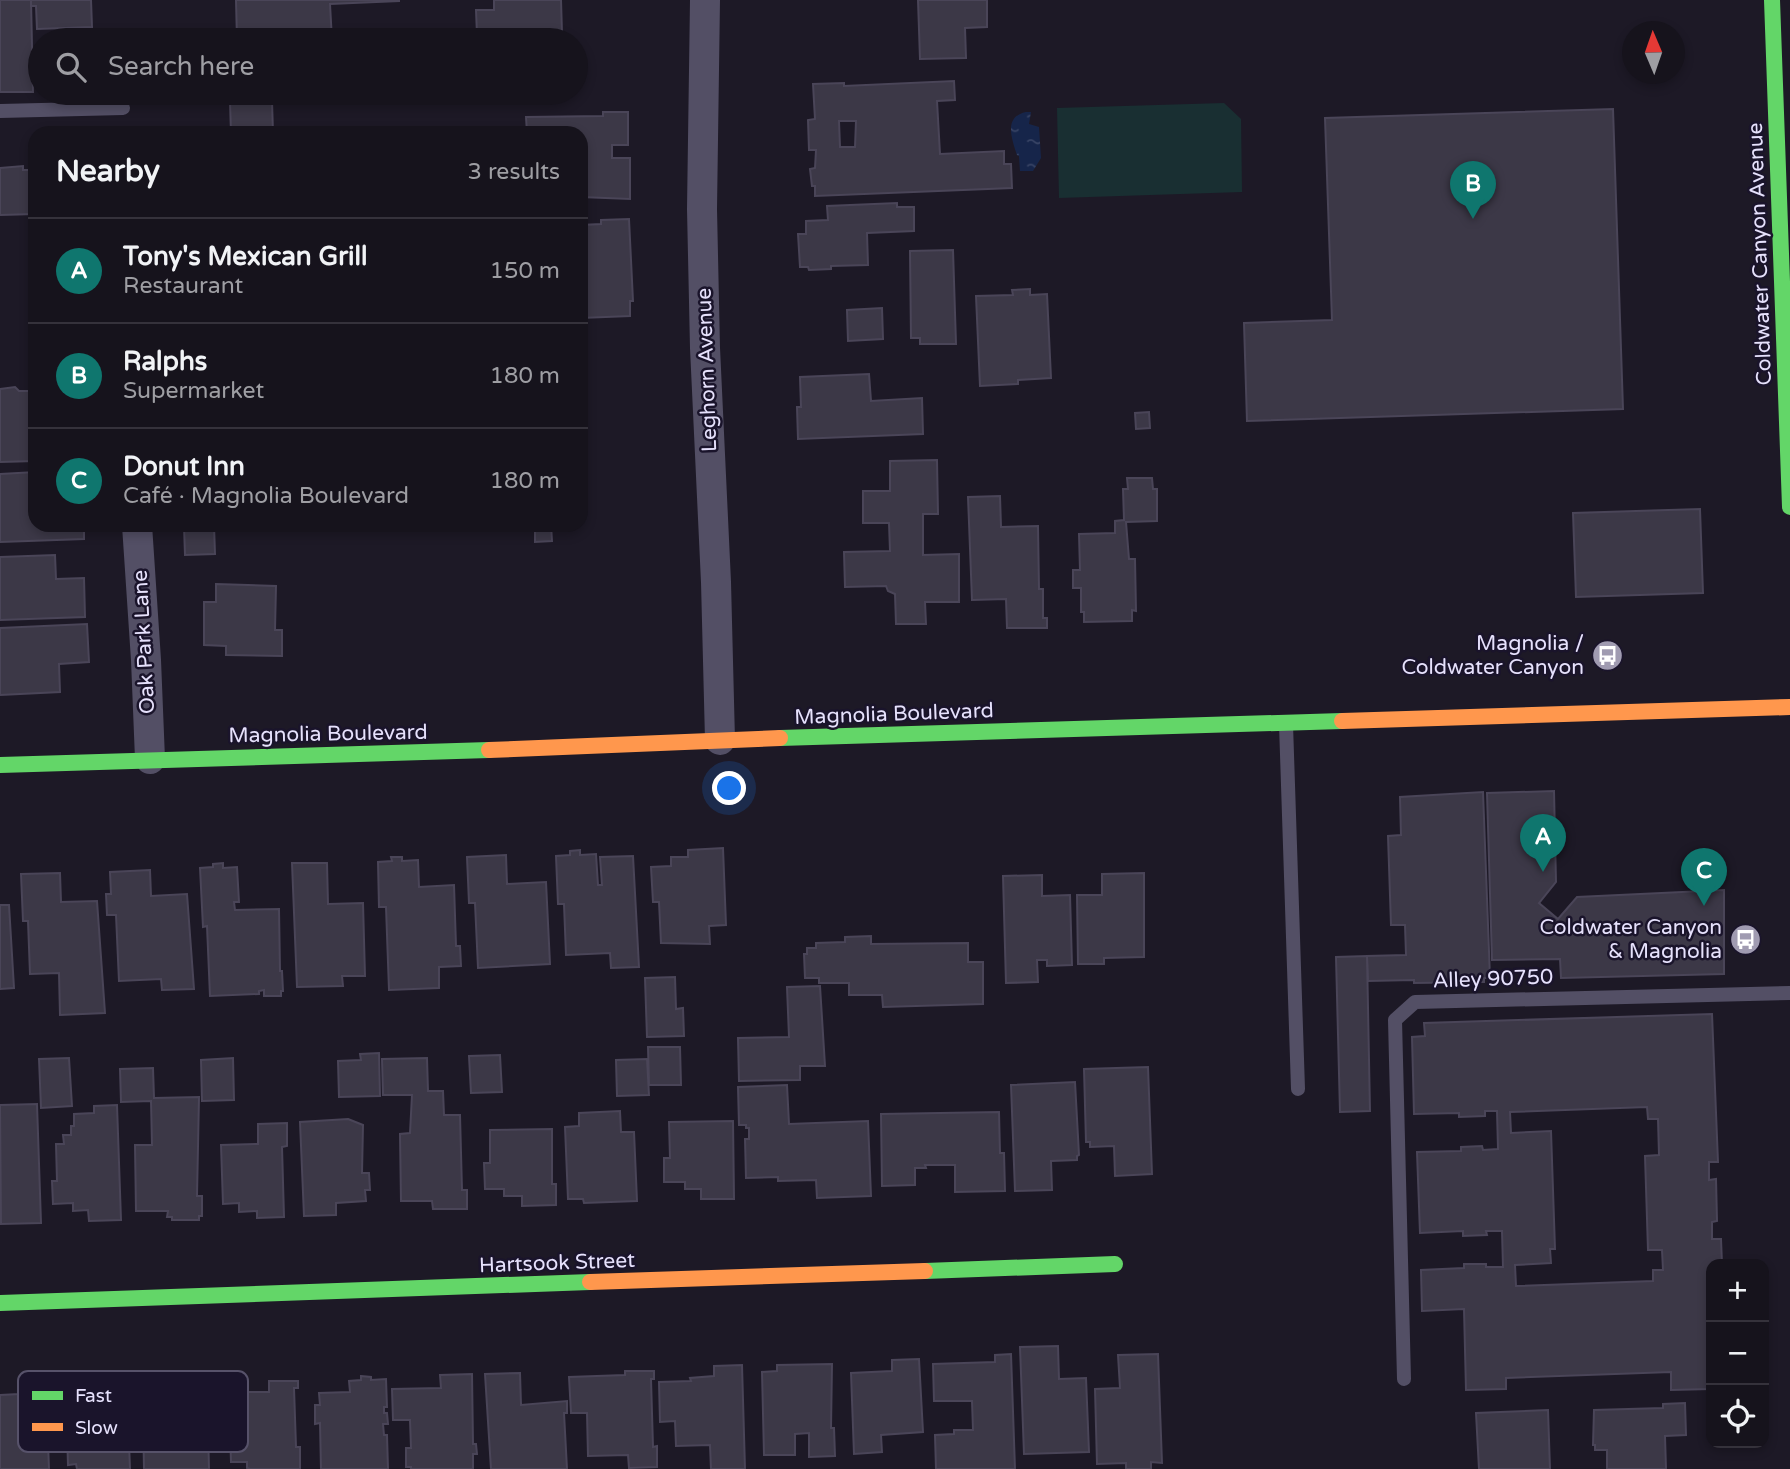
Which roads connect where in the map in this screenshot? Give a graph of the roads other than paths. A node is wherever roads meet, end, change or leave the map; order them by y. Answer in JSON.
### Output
{"nodes":[{"id":1,"x":705,"y":0,"type":"edge"},
{"id":2,"x":1772,"y":0,"type":"edge"},
{"id":3,"x":123,"y":108,"type":"dead end"},
{"id":4,"x":0,"y":111,"type":"edge"},
{"id":5,"x":1790,"y":507,"type":"edge"},
{"id":6,"x":137,"y":532,"type":"edge"},
{"id":7,"x":1790,"y":707,"type":"edge"},
{"id":8,"x":1286,"y":724,"type":"junction"},
{"id":9,"x":720,"y":740,"type":"junction"},
{"id":10,"x":150,"y":759,"type":"junction"},
{"id":11,"x":0,"y":765,"type":"edge"},
{"id":12,"x":1790,"y":993,"type":"edge"},
{"id":13,"x":1298,"y":1089,"type":"dead end"},
{"id":14,"x":1115,"y":1264,"type":"dead end"},
{"id":15,"x":0,"y":1303,"type":"edge"},
{"id":16,"x":1404,"y":1379,"type":"dead end"}],
"edges":[{"from":1,"to":9,"type":"street","name":"Leghorn Avenue"},
{"from":2,"to":5,"type":"main road","name":"Coldwater Canyon Avenue"},
{"from":3,"to":4,"type":"lane"},
{"from":6,"to":10,"type":"street","name":"Oak Park Lane"},
{"from":7,"to":8,"type":"main road","name":"Magnolia Boulevard"},
{"from":8,"to":9,"type":"main road","name":"Magnolia Boulevard"},
{"from":8,"to":13,"type":"lane"},
{"from":9,"to":10,"type":"main road","name":"Magnolia Boulevard"},
{"from":10,"to":11,"type":"main road","name":"Magnolia Boulevard"},
{"from":12,"to":16,"type":"lane","name":"Alley 90750"},
{"from":14,"to":15,"type":"main road","name":"Hartsook Street"}]}
